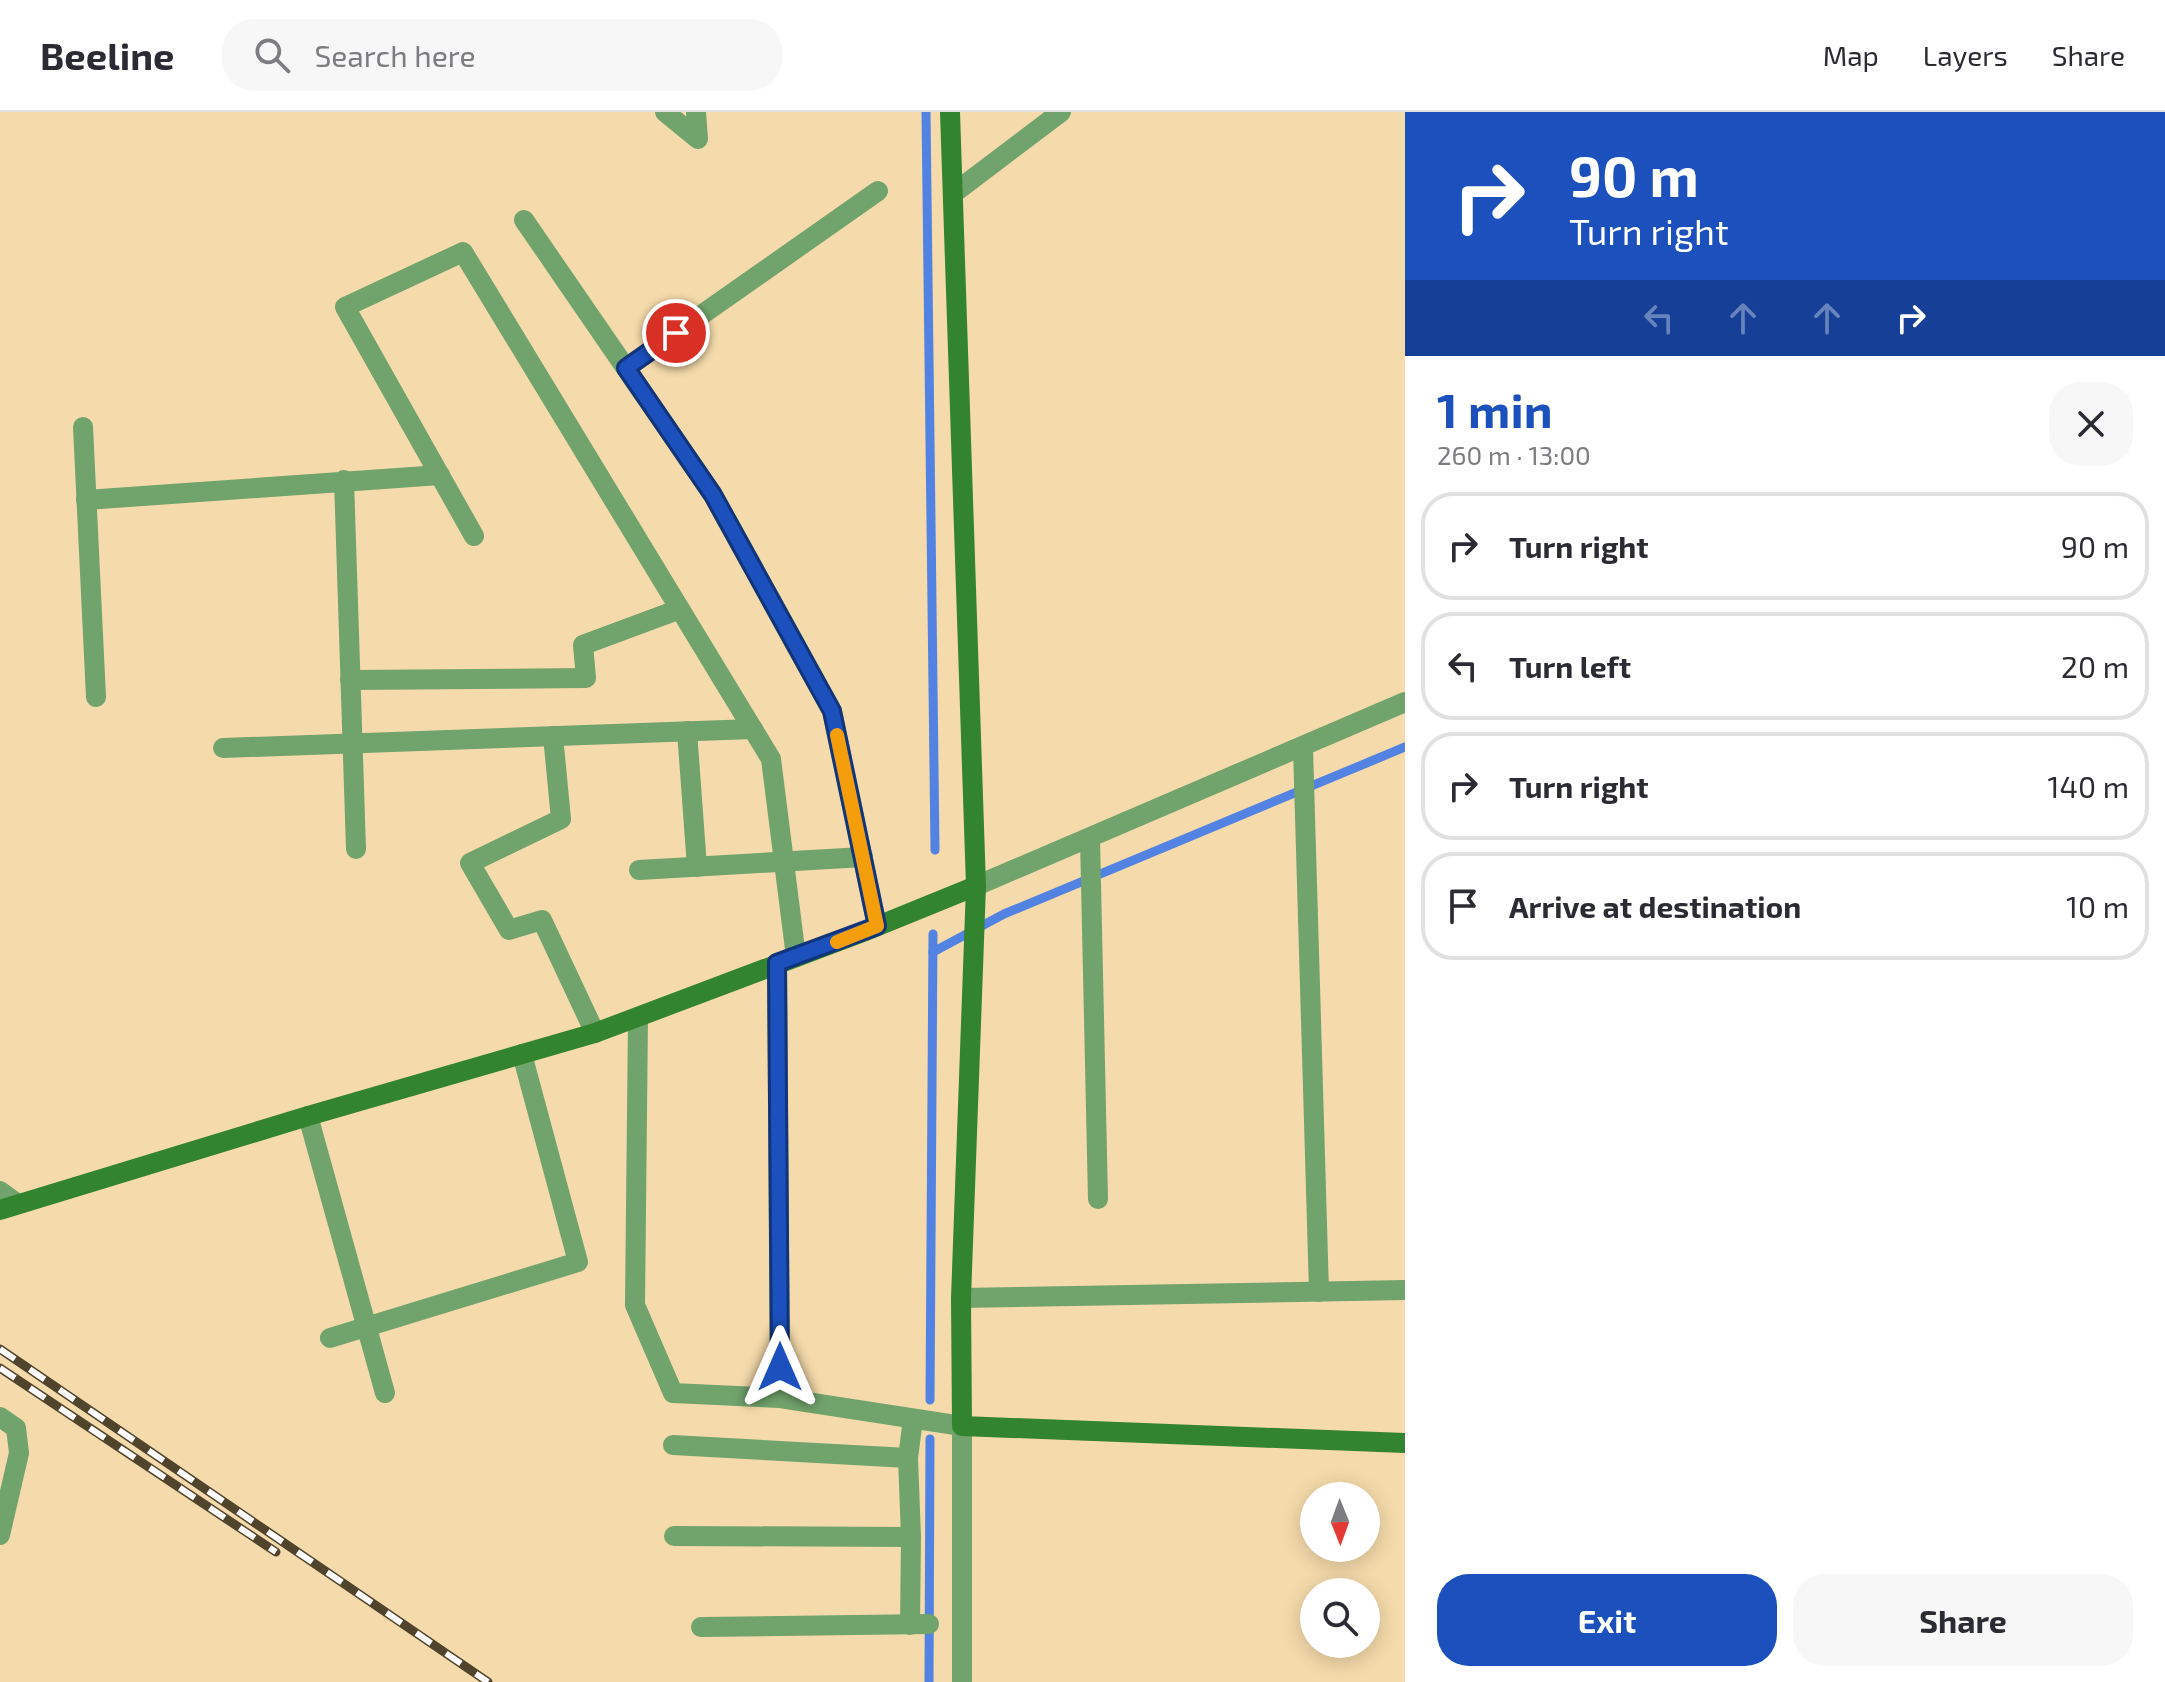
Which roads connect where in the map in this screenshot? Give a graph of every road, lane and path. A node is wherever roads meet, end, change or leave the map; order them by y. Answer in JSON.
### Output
{"nodes":[{"id":1,"x":665,"y":112,"type":"edge"},
{"id":2,"x":696,"y":112,"type":"edge"},
{"id":3,"x":950,"y":112,"type":"edge"},
{"id":4,"x":1061,"y":112,"type":"edge"},
{"id":5,"x":878,"y":191,"type":"dead end"},
{"id":6,"x":954,"y":193,"type":"junction"},
{"id":7,"x":524,"y":220,"type":"dead end"},
{"id":8,"x":626,"y":368,"type":"junction"},
{"id":9,"x":83,"y":427,"type":"dead end"},
{"id":10,"x":440,"y":475,"type":"junction"},
{"id":11,"x":344,"y":480,"type":"junction"},
{"id":12,"x":86,"y":500,"type":"junction"},
{"id":13,"x":474,"y":536,"type":"dead end"},
{"id":14,"x":680,"y":609,"type":"junction"},
{"id":15,"x":350,"y":680,"type":"junction"},
{"id":16,"x":96,"y":697,"type":"dead end"},
{"id":17,"x":1405,"y":702,"type":"edge"},
{"id":18,"x":753,"y":729,"type":"junction"},
{"id":19,"x":687,"y":731,"type":"junction"},
{"id":20,"x":553,"y":736,"type":"junction"},
{"id":21,"x":353,"y":744,"type":"junction"},
{"id":22,"x":223,"y":748,"type":"dead end"},
{"id":23,"x":1303,"y":748,"type":"junction"},
{"id":24,"x":1090,"y":838,"type":"junction"},
{"id":25,"x":356,"y":849,"type":"dead end"},
{"id":26,"x":863,"y":857,"type":"junction"},
{"id":27,"x":784,"y":862,"type":"junction"},
{"id":28,"x":697,"y":867,"type":"junction"},
{"id":29,"x":639,"y":870,"type":"dead end"},
{"id":30,"x":976,"y":886,"type":"junction"},
{"id":31,"x":877,"y":926,"type":"junction"},
{"id":32,"x":787,"y":960,"type":"junction"},
{"id":33,"x":638,"y":1017,"type":"junction"},
{"id":34,"x":595,"y":1033,"type":"junction"},
{"id":35,"x":522,"y":1054,"type":"junction"},
{"id":36,"x":308,"y":1116,"type":"junction"},
{"id":37,"x":0,"y":1191,"type":"edge"},
{"id":38,"x":1098,"y":1199,"type":"dead end"},
{"id":39,"x":9,"y":1207,"type":"edge"},
{"id":40,"x":1405,"y":1290,"type":"edge"},
{"id":41,"x":1319,"y":1292,"type":"junction"},
{"id":42,"x":961,"y":1298,"type":"junction"},
{"id":43,"x":367,"y":1327,"type":"junction"},
{"id":44,"x":330,"y":1338,"type":"dead end"},
{"id":45,"x":385,"y":1393,"type":"dead end"},
{"id":46,"x":780,"y":1398,"type":"junction"},
{"id":47,"x":0,"y":1417,"type":"edge"},
{"id":48,"x":913,"y":1419,"type":"junction"},
{"id":49,"x":962,"y":1426,"type":"junction"},
{"id":50,"x":1405,"y":1443,"type":"edge"},
{"id":51,"x":673,"y":1445,"type":"dead end"},
{"id":52,"x":908,"y":1458,"type":"junction"},
{"id":53,"x":0,"y":1535,"type":"edge"},
{"id":54,"x":674,"y":1536,"type":"dead end"},
{"id":55,"x":911,"y":1537,"type":"junction"},
{"id":56,"x":701,"y":1627,"type":"dead end"},
{"id":57,"x":962,"y":1682,"type":"edge"}],
"edges":[{"from":1,"to":2,"type":"street"},
{"from":3,"to":6,"type":"street"},
{"from":4,"to":6,"type":"street"},
{"from":5,"to":8,"type":"street"},
{"from":6,"to":30,"type":"street"},
{"from":7,"to":8,"type":"street"},
{"from":8,"to":26,"type":"street"},
{"from":9,"to":12,"type":"street"},
{"from":10,"to":11,"type":"street"},
{"from":10,"to":13,"type":"street"},
{"from":10,"to":14,"type":"street"},
{"from":11,"to":12,"type":"street"},
{"from":11,"to":15,"type":"street"},
{"from":12,"to":16,"type":"street"},
{"from":14,"to":15,"type":"street"},
{"from":14,"to":18,"type":"street"},
{"from":15,"to":21,"type":"street"},
{"from":17,"to":23,"type":"street"},
{"from":18,"to":19,"type":"street"},
{"from":18,"to":27,"type":"street"},
{"from":19,"to":20,"type":"street"},
{"from":19,"to":28,"type":"street"},
{"from":20,"to":21,"type":"street"},
{"from":20,"to":34,"type":"street"},
{"from":21,"to":22,"type":"street"},
{"from":21,"to":25,"type":"street"},
{"from":23,"to":24,"type":"street"},
{"from":23,"to":41,"type":"street"},
{"from":24,"to":30,"type":"street"},
{"from":24,"to":38,"type":"street"},
{"from":26,"to":27,"type":"street"},
{"from":26,"to":31,"type":"street"},
{"from":27,"to":28,"type":"street"},
{"from":27,"to":32,"type":"street"},
{"from":28,"to":29,"type":"street"},
{"from":30,"to":31,"type":"street"},
{"from":30,"to":42,"type":"street"},
{"from":31,"to":32,"type":"street"},
{"from":32,"to":33,"type":"street"},
{"from":32,"to":46,"type":"street"},
{"from":33,"to":34,"type":"street"},
{"from":33,"to":46,"type":"street"},
{"from":34,"to":35,"type":"street"},
{"from":35,"to":36,"type":"street"},
{"from":35,"to":43,"type":"street"},
{"from":36,"to":39,"type":"street"},
{"from":36,"to":43,"type":"street"},
{"from":37,"to":39,"type":"street"},
{"from":40,"to":41,"type":"street"},
{"from":41,"to":42,"type":"street"},
{"from":42,"to":49,"type":"street"},
{"from":43,"to":44,"type":"street"},
{"from":43,"to":45,"type":"street"},
{"from":46,"to":48,"type":"street"},
{"from":47,"to":53,"type":"street"},
{"from":48,"to":49,"type":"street"},
{"from":48,"to":52,"type":"street"},
{"from":49,"to":50,"type":"street"},
{"from":49,"to":57,"type":"street"},
{"from":51,"to":52,"type":"street"},
{"from":52,"to":55,"type":"street"},
{"from":54,"to":55,"type":"street"},
{"from":55,"to":56,"type":"street"}]}
